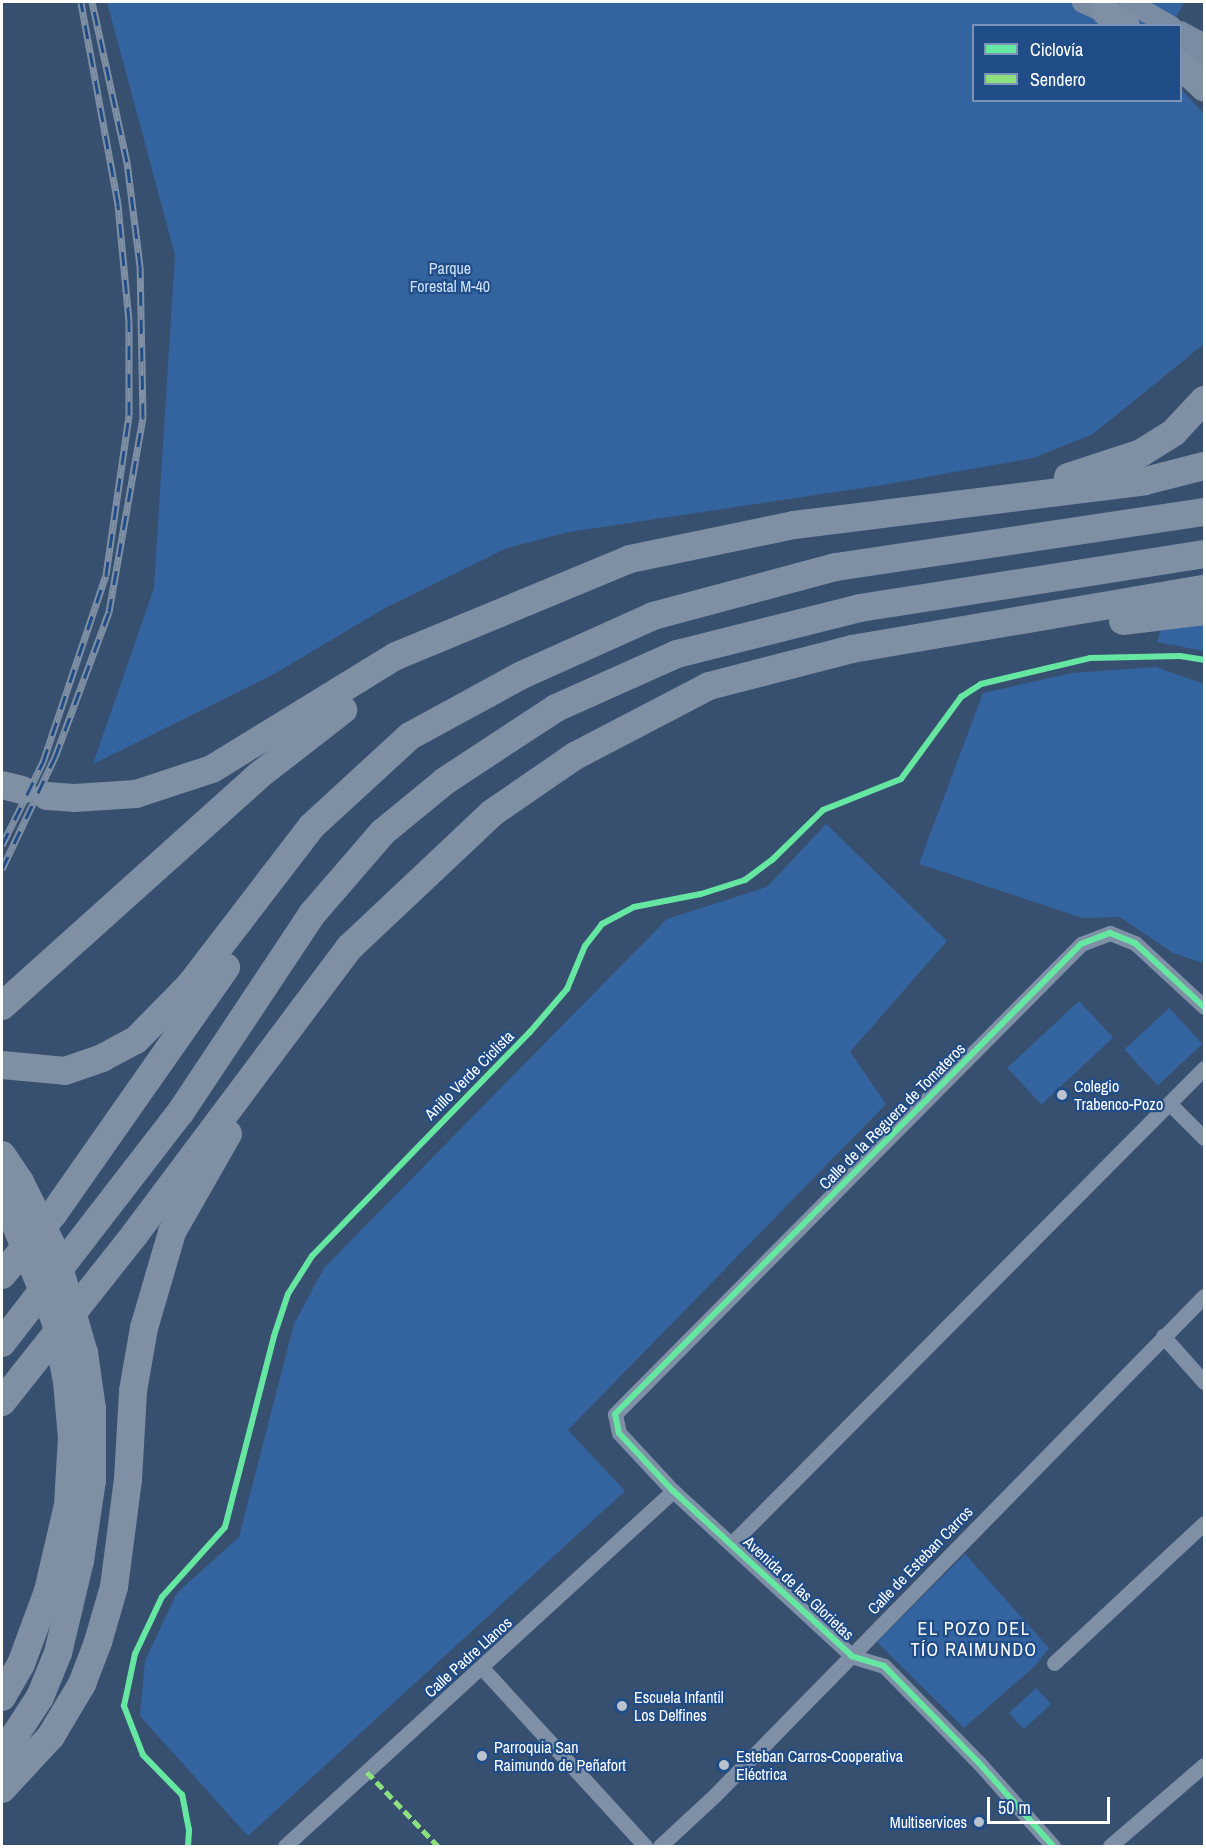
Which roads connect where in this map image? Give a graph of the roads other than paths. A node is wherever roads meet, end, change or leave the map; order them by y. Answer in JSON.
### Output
{"nodes":[{"id":1,"x":1111,"y":10,"type":"edge"},
{"id":2,"x":1129,"y":24,"type":"edge"},
{"id":3,"x":1164,"y":24,"type":"edge"},
{"id":4,"x":1182,"y":32,"type":"edge"},
{"id":5,"x":1204,"y":44,"type":"edge"},
{"id":6,"x":1182,"y":52,"type":"edge"},
{"id":7,"x":1204,"y":63,"type":"edge"},
{"id":8,"x":1182,"y":67,"type":"edge"},
{"id":9,"x":1204,"y":87,"type":"edge"},
{"id":10,"x":1204,"y":400,"type":"edge"},
{"id":11,"x":1204,"y":466,"type":"edge"},
{"id":12,"x":933,"y":511,"type":"junction"},
{"id":13,"x":1204,"y":512,"type":"edge"},
{"id":14,"x":1204,"y":554,"type":"edge"},
{"id":15,"x":1204,"y":589,"type":"edge"},
{"id":16,"x":1204,"y":611,"type":"edge"},
{"id":17,"x":464,"y":628,"type":"junction"},
{"id":18,"x":852,"y":649,"type":"junction"},
{"id":19,"x":522,"y":675,"type":"junction"},
{"id":20,"x":23,"y":790,"type":"edge"},
{"id":21,"x":2,"y":1006,"type":"edge"},
{"id":22,"x":1204,"y":1007,"type":"edge"},
{"id":23,"x":300,"y":1014,"type":"junction"},
{"id":24,"x":2,"y":1065,"type":"edge"},
{"id":25,"x":1204,"y":1068,"type":"edge"},
{"id":26,"x":1170,"y":1104,"type":"junction"},
{"id":27,"x":1204,"y":1138,"type":"edge"},
{"id":28,"x":2,"y":1155,"type":"edge"},
{"id":29,"x":11,"y":1187,"type":"edge"},
{"id":30,"x":2,"y":1275,"type":"edge"},
{"id":31,"x":1204,"y":1296,"type":"edge"},
{"id":32,"x":1163,"y":1336,"type":"junction"},
{"id":33,"x":2,"y":1343,"type":"edge"},
{"id":34,"x":1204,"y":1382,"type":"edge"},
{"id":35,"x":2,"y":1402,"type":"edge"},
{"id":36,"x":615,"y":1414,"type":"joint"},
{"id":37,"x":673,"y":1491,"type":"junction"},
{"id":38,"x":1204,"y":1522,"type":"edge"},
{"id":39,"x":731,"y":1544,"type":"junction"},
{"id":40,"x":72,"y":1593,"type":"junction"},
{"id":41,"x":852,"y":1656,"type":"junction"},
{"id":42,"x":1054,"y":1663,"type":"dead end"},
{"id":43,"x":483,"y":1669,"type":"junction"},
{"id":44,"x":2,"y":1697,"type":"edge"},
{"id":45,"x":2,"y":1736,"type":"edge"},
{"id":46,"x":2,"y":1755,"type":"edge"},
{"id":47,"x":1204,"y":1765,"type":"edge"},
{"id":48,"x":2,"y":1789,"type":"edge"},
{"id":49,"x":285,"y":1846,"type":"edge"},
{"id":50,"x":645,"y":1846,"type":"edge"},
{"id":51,"x":660,"y":1846,"type":"edge"},
{"id":52,"x":1053,"y":1846,"type":"edge"},
{"id":53,"x":1110,"y":1846,"type":"edge"}],
"edges":[{"from":1,"to":2,"type":"main road"},
{"from":1,"to":3,"type":"main road"},
{"from":4,"to":5,"type":"main road"},
{"from":6,"to":7,"type":"main road"},
{"from":8,"to":9,"type":"highway"},
{"from":10,"to":12,"type":"highway"},
{"from":11,"to":12,"type":"highway"},
{"from":12,"to":17,"type":"highway"},
{"from":13,"to":19,"type":"highway"},
{"from":14,"to":33,"type":"highway"},
{"from":15,"to":18,"type":"highway"},
{"from":16,"to":18,"type":"highway"},
{"from":17,"to":20,"type":"highway"},
{"from":17,"to":21,"type":"highway"},
{"from":18,"to":23,"type":"highway"},
{"from":19,"to":24,"type":"highway"},
{"from":19,"to":30,"type":"highway"},
{"from":22,"to":36,"type":"street","name":"Calle de la Reguera de Tomateros"},
{"from":23,"to":35,"type":"highway"},
{"from":23,"to":48,"type":"highway"},
{"from":25,"to":26,"type":"street"},
{"from":26,"to":27,"type":"street"},
{"from":26,"to":39,"type":"street"},
{"from":28,"to":29,"type":"highway"},
{"from":29,"to":40,"type":"highway","bridge":true},
{"from":29,"to":44,"type":"highway","bridge":true},
{"from":31,"to":32,"type":"street","name":"Calle de Esteban Carros"},
{"from":32,"to":34,"type":"street"},
{"from":32,"to":41,"type":"street","name":"Calle de Esteban Carros"},
{"from":36,"to":37,"type":"street","name":"Avenida de las Glorietas"},
{"from":37,"to":39,"type":"street","name":"Avenida de las Glorietas"},
{"from":37,"to":43,"type":"street","name":"Calle Padre Llanos"},
{"from":38,"to":42,"type":"street"},
{"from":39,"to":41,"type":"street","name":"Avenida de las Glorietas"},
{"from":40,"to":45,"type":"highway"},
{"from":40,"to":46,"type":"highway"},
{"from":41,"to":51,"type":"street","name":"Calle de Esteban Carros"},
{"from":41,"to":52,"type":"street","name":"Avenida de las Glorietas"},
{"from":43,"to":49,"type":"street","name":"Calle Padre Llanos"},
{"from":43,"to":50,"type":"street"},
{"from":47,"to":53,"type":"street"}]}
